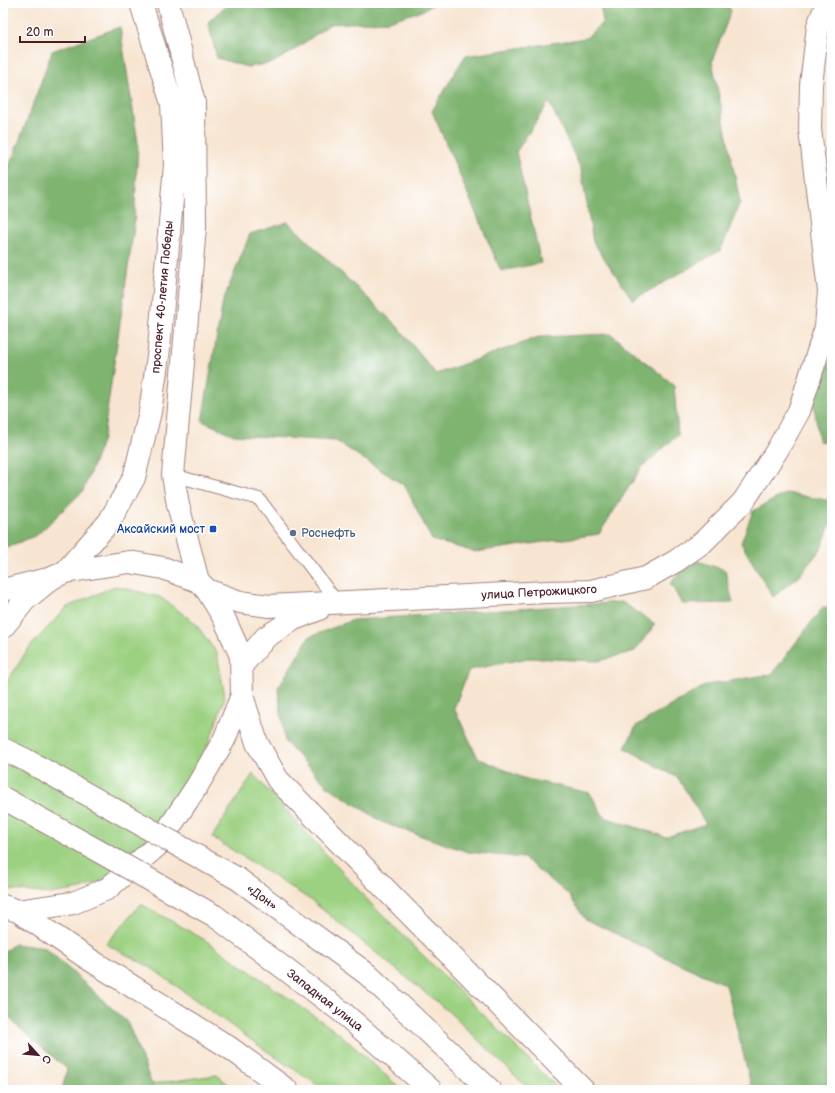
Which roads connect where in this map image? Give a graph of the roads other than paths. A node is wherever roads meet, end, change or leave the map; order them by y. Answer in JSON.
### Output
{"nodes":[{"id":1,"x":141,"y":3,"type":"edge"},
{"id":2,"x":168,"y":3,"type":"edge"},
{"id":3,"x":827,"y":3,"type":"edge"},
{"id":4,"x":832,"y":334,"type":"edge"},
{"id":5,"x":815,"y":365,"type":"junction"},
{"id":6,"x":173,"y":475,"type":"junction"},
{"id":7,"x":59,"y":575,"type":"junction"},
{"id":8,"x":202,"y":585,"type":"junction"},
{"id":9,"x":3,"y":590,"type":"edge"},
{"id":10,"x":337,"y":602,"type":"junction"},
{"id":11,"x":3,"y":627,"type":"edge"},
{"id":12,"x":242,"y":665,"type":"junction"},
{"id":13,"x":242,"y":695,"type":"junction"},
{"id":14,"x":3,"y":749,"type":"edge"},
{"id":15,"x":3,"y":798,"type":"edge"},
{"id":16,"x":8,"y":913,"type":"edge"},
{"id":17,"x":286,"y":1090,"type":"edge"},
{"id":18,"x":431,"y":1090,"type":"edge"},
{"id":19,"x":490,"y":1090,"type":"edge"},
{"id":20,"x":583,"y":1090,"type":"edge"}],
"edges":[{"from":1,"to":7,"type":"main road","name":"проспект 40-летия Победы"},
{"from":2,"to":6,"type":"main road"},
{"from":3,"to":5,"type":"main road","name":"улица Петрожицкого"},
{"from":4,"to":5,"type":"lane"},
{"from":5,"to":10,"type":"main road","name":"улица Петрожицкого"},
{"from":6,"to":8,"type":"main road"},
{"from":6,"to":10,"type":"lane"},
{"from":7,"to":8,"type":"main road","name":"улица Петрожицкого"},
{"from":7,"to":9,"type":"main road","name":"улица Петрожицкого"},
{"from":7,"to":11,"type":"main road","name":"проспект 40-летия Победы"},
{"from":8,"to":10,"type":"main road","name":"улица Петрожицкого"},
{"from":8,"to":12,"type":"main road"},
{"from":10,"to":12,"type":"main road","name":"улица Петрожицкого"},
{"from":12,"to":13,"type":"main road"},
{"from":13,"to":16,"type":"main road"},
{"from":13,"to":20,"type":"main road"},
{"from":14,"to":19,"type":"main road","name":"«Дон»","bridge":true},
{"from":15,"to":18,"type":"main road","name":"Западная улица","bridge":true},
{"from":16,"to":17,"type":"main road"}]}
